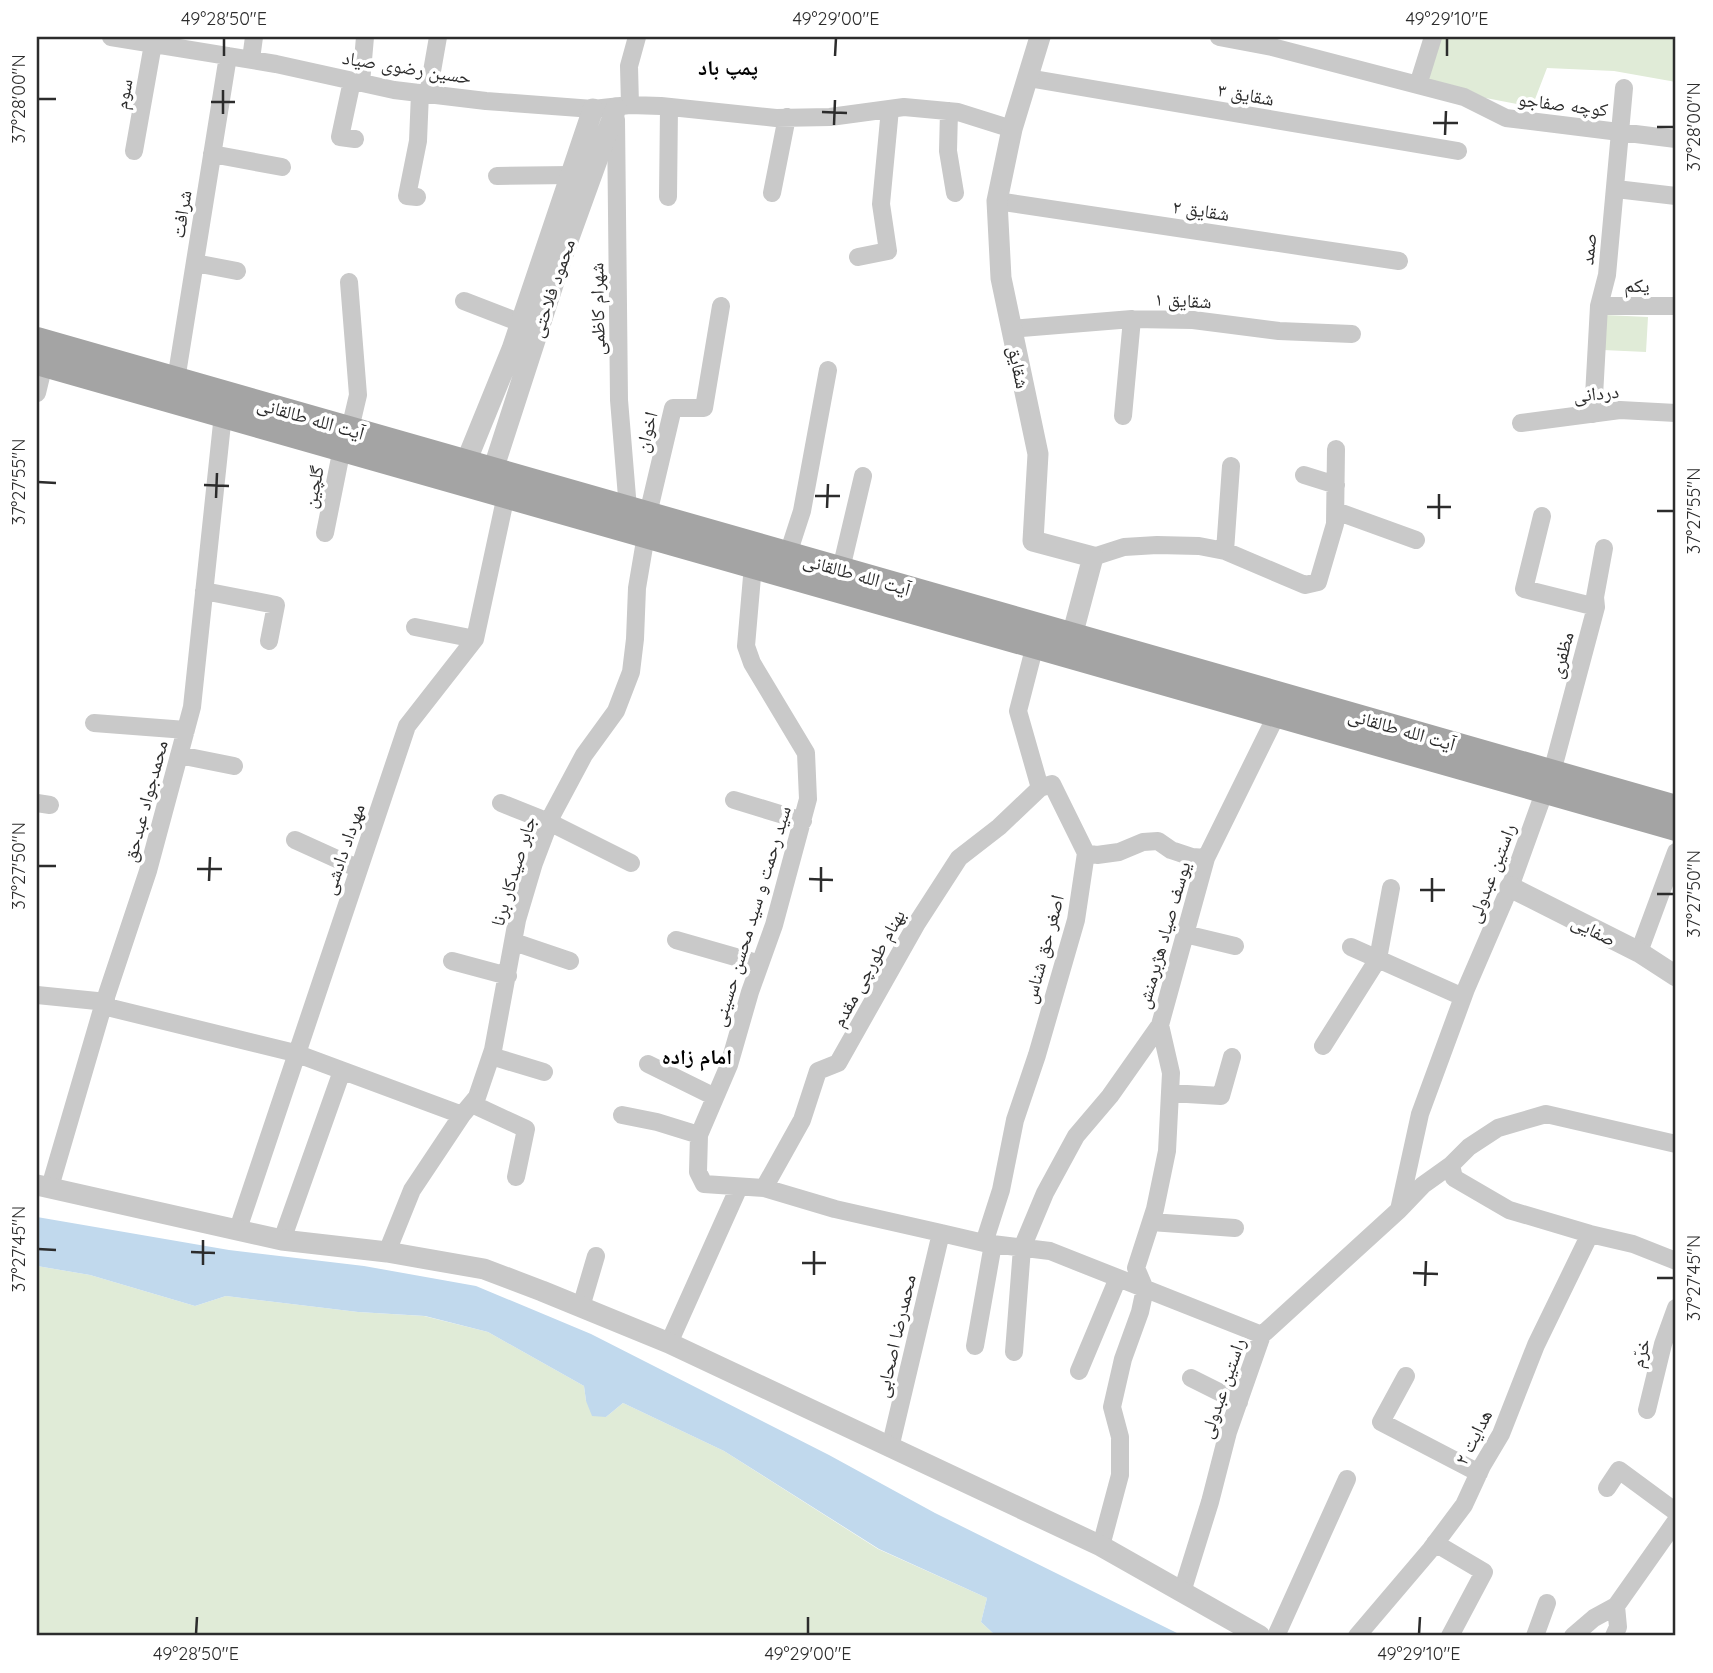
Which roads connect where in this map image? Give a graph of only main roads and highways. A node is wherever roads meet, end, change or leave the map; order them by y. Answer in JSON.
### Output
{"nodes":[{"id":1,"x":39,"y":355,"type":"edge"},
{"id":2,"x":346,"y":438,"type":"junction"},
{"id":3,"x":495,"y":484,"type":"junction"},
{"id":4,"x":641,"y":519,"type":"junction"},
{"id":5,"x":1037,"y":635,"type":"junction"},
{"id":6,"x":1070,"y":645,"type":"junction"},
{"id":7,"x":1548,"y":781,"type":"junction"},
{"id":8,"x":1676,"y":807,"type":"edge"},
{"id":9,"x":1676,"y":828,"type":"edge"}],
"edges":[{"from":1,"to":2,"type":"main road","name":"آیت الله طالقانی"},
{"from":1,"to":2,"type":"main road","name":"آیت الله طالقانی"},
{"from":2,"to":3,"type":"main road","name":"آیت الله طالقانی"},
{"from":2,"to":3,"type":"main road","name":"آیت الله طالقانی"},
{"from":3,"to":4,"type":"main road","name":"آیت الله طالقانی"},
{"from":4,"to":5,"type":"main road","name":"آیت الله طالقانی"},
{"from":4,"to":5,"type":"main road","name":"آیت الله طالقانی"},
{"from":5,"to":6,"type":"main road","name":"آیت الله طالقانی"},
{"from":6,"to":7,"type":"main road","name":"آیت الله طالقانی"},
{"from":6,"to":7,"type":"main road","name":"آیت الله طالقانی"},
{"from":7,"to":8,"type":"main road","name":"آیت الله طالقانی"},
{"from":7,"to":9,"type":"main road","name":"آیت الله طالقانی"}]}
